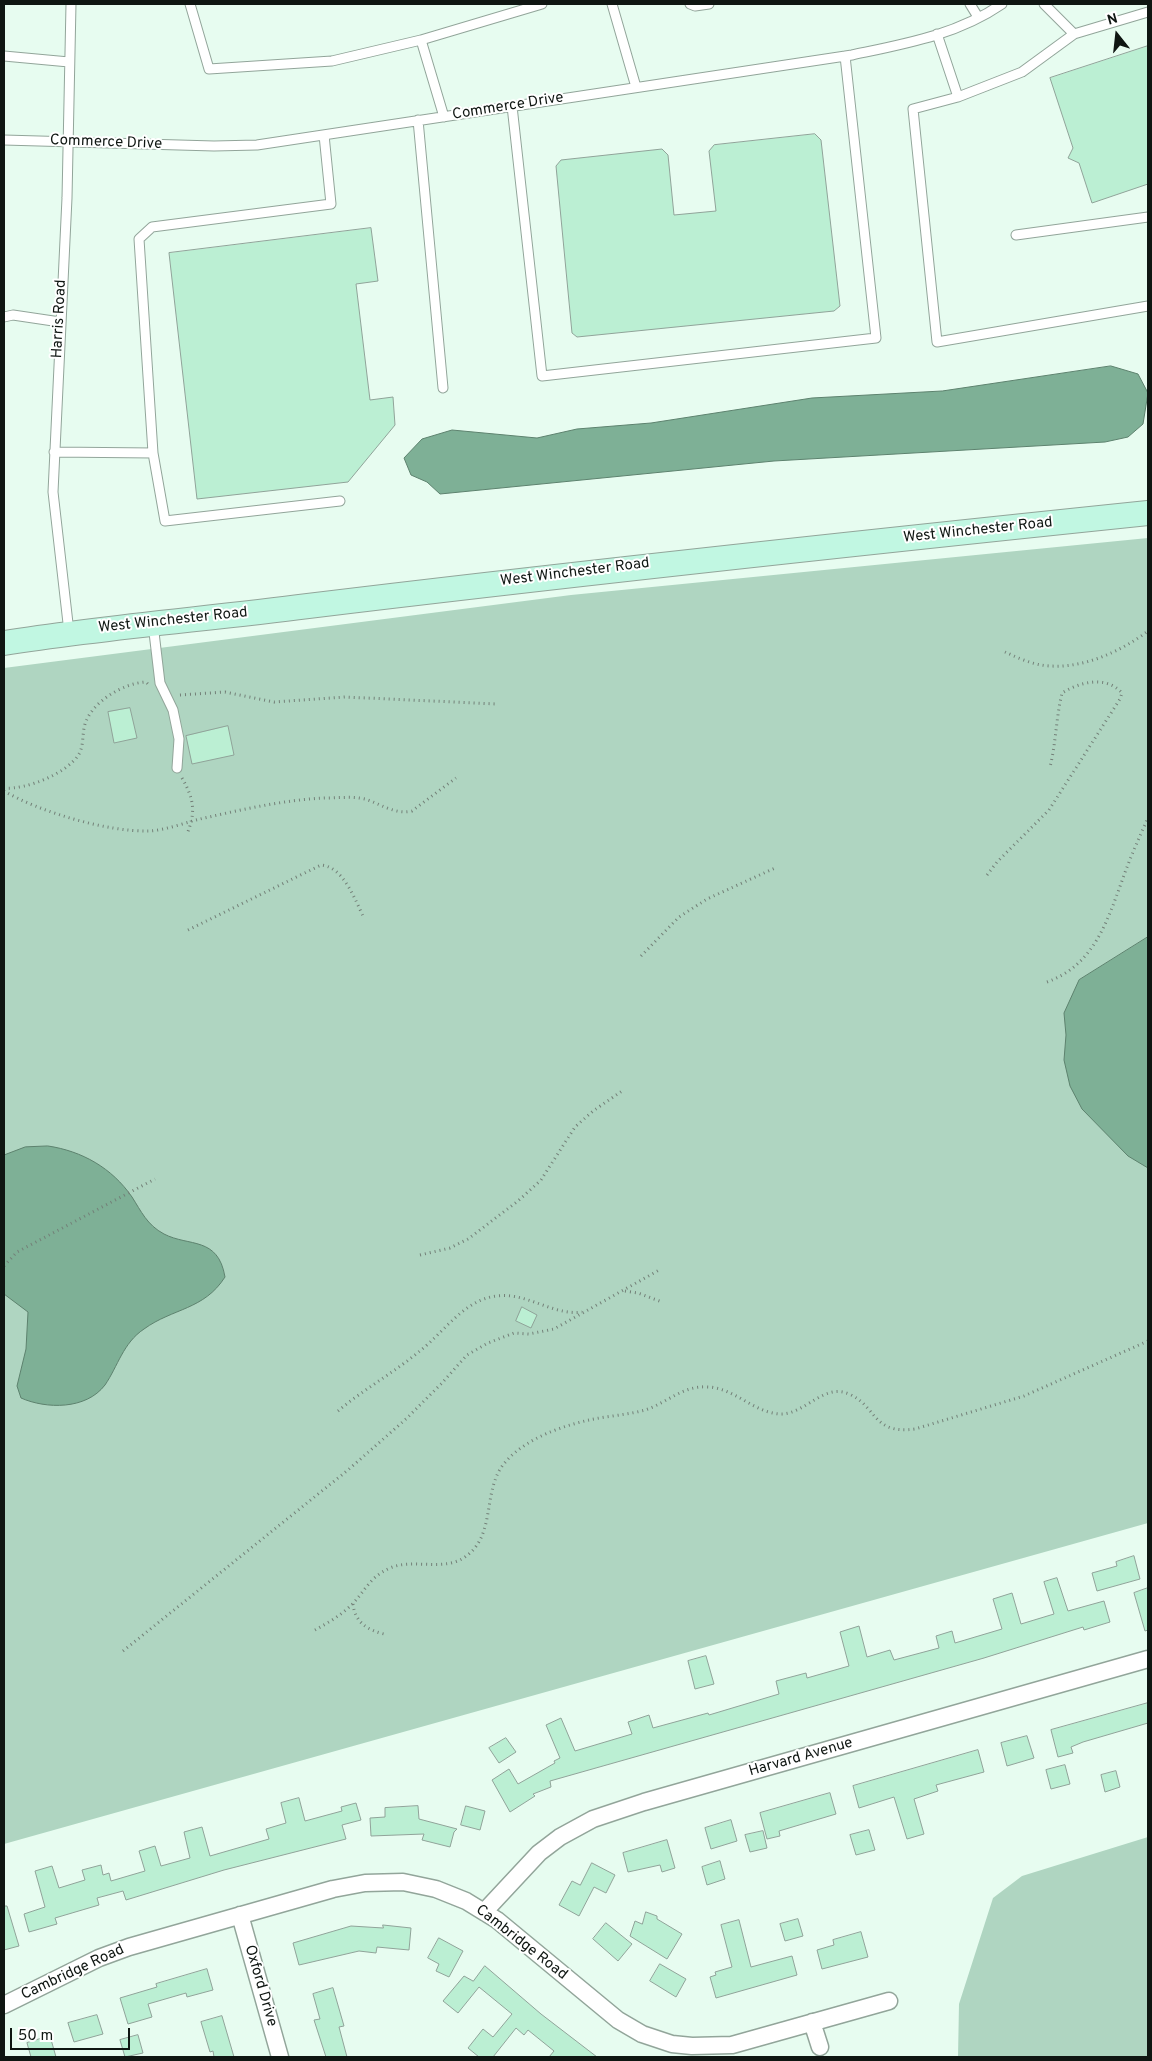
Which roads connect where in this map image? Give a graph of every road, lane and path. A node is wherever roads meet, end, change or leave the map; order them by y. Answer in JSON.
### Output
{"nodes":[{"id":1,"x":70,"y":4,"type":"edge"},
{"id":2,"x":190,"y":4,"type":"edge"},
{"id":3,"x":542,"y":4,"type":"edge"},
{"id":4,"x":612,"y":4,"type":"edge"},
{"id":5,"x":690,"y":4,"type":"edge"},
{"id":6,"x":709,"y":4,"type":"edge"},
{"id":7,"x":970,"y":4,"type":"edge"},
{"id":8,"x":1002,"y":4,"type":"edge"},
{"id":9,"x":1044,"y":4,"type":"edge"},
{"id":10,"x":1148,"y":12,"type":"edge"},
{"id":11,"x":978,"y":17,"type":"junction"},
{"id":12,"x":937,"y":34,"type":"junction"},
{"id":13,"x":1074,"y":34,"type":"junction"},
{"id":14,"x":421,"y":40,"type":"junction"},
{"id":15,"x":4,"y":56,"type":"edge"},
{"id":16,"x":845,"y":56,"type":"junction"},
{"id":17,"x":69,"y":62,"type":"junction"},
{"id":18,"x":636,"y":88,"type":"junction"},
{"id":19,"x":958,"y":97,"type":"junction"},
{"id":20,"x":512,"y":106,"type":"junction"},
{"id":21,"x":444,"y":117,"type":"junction"},
{"id":22,"x":418,"y":120,"type":"junction"},
{"id":23,"x":324,"y":135,"type":"junction"},
{"id":24,"x":4,"y":140,"type":"edge"},
{"id":25,"x":67,"y":142,"type":"junction"},
{"id":26,"x":1148,"y":217,"type":"edge"},
{"id":27,"x":1016,"y":235,"type":"dead end"},
{"id":28,"x":1148,"y":306,"type":"edge"},
{"id":29,"x":4,"y":317,"type":"edge"},
{"id":30,"x":60,"y":322,"type":"junction"},
{"id":31,"x":443,"y":388,"type":"dead end"},
{"id":32,"x":54,"y":452,"type":"junction"},
{"id":33,"x":153,"y":453,"type":"junction"},
{"id":34,"x":340,"y":501,"type":"dead end"},
{"id":35,"x":1148,"y":513,"type":"edge"},
{"id":36,"x":153,"y":624,"type":"junction"},
{"id":37,"x":1148,"y":631,"type":"edge"},
{"id":38,"x":70,"y":632,"type":"junction"},
{"id":39,"x":4,"y":643,"type":"edge"},
{"id":40,"x":1005,"y":652,"type":"dead end"},
{"id":41,"x":165,"y":692,"type":"junction"},
{"id":42,"x":497,"y":704,"type":"dead end"},
{"id":43,"x":1050,"y":767,"type":"dead end"},
{"id":44,"x":177,"y":768,"type":"joint"},
{"id":45,"x":456,"y":778,"type":"dead end"},
{"id":46,"x":4,"y":790,"type":"edge"},
{"id":47,"x":1148,"y":818,"type":"edge"},
{"id":48,"x":192,"y":821,"type":"junction"},
{"id":49,"x":187,"y":834,"type":"dead end"},
{"id":50,"x":775,"y":868,"type":"dead end"},
{"id":51,"x":987,"y":875,"type":"dead end"},
{"id":52,"x":364,"y":918,"type":"dead end"},
{"id":53,"x":188,"y":930,"type":"dead end"},
{"id":54,"x":641,"y":956,"type":"dead end"},
{"id":55,"x":1047,"y":982,"type":"dead end"},
{"id":56,"x":622,"y":1091,"type":"dead end"},
{"id":57,"x":155,"y":1179,"type":"dead end"},
{"id":58,"x":420,"y":1255,"type":"dead end"},
{"id":59,"x":4,"y":1266,"type":"edge"},
{"id":60,"x":661,"y":1269,"type":"dead end"},
{"id":61,"x":623,"y":1291,"type":"junction"},
{"id":62,"x":662,"y":1302,"type":"dead end"},
{"id":63,"x":586,"y":1311,"type":"junction"},
{"id":64,"x":1148,"y":1341,"type":"edge"},
{"id":65,"x":338,"y":1410,"type":"dead end"},
{"id":66,"x":353,"y":1603,"type":"junction"},
{"id":67,"x":315,"y":1630,"type":"dead end"},
{"id":68,"x":384,"y":1634,"type":"dead end"},
{"id":69,"x":123,"y":1651,"type":"dead end"},
{"id":70,"x":1148,"y":1659,"type":"edge"},
{"id":71,"x":484,"y":1912,"type":"junction"},
{"id":72,"x":240,"y":1915,"type":"junction"},
{"id":73,"x":889,"y":2001,"type":"dead end"},
{"id":74,"x":4,"y":2005,"type":"edge"},
{"id":75,"x":812,"y":2022,"type":"junction"},
{"id":76,"x":820,"y":2047,"type":"dead end"},
{"id":77,"x":280,"y":2057,"type":"edge"}],
"edges":[{"from":1,"to":17,"type":"lane","name":"Harris Road"},
{"from":2,"to":14,"type":"lane"},
{"from":3,"to":14,"type":"lane"},
{"from":4,"to":18,"type":"lane"},
{"from":5,"to":6,"type":"lane"},
{"from":7,"to":11,"type":"lane"},
{"from":8,"to":11,"type":"lane","name":"Commerce Drive"},
{"from":9,"to":13,"type":"lane"},
{"from":10,"to":13,"type":"lane"},
{"from":11,"to":12,"type":"lane","name":"Commerce Drive"},
{"from":12,"to":16,"type":"lane","name":"Commerce Drive"},
{"from":12,"to":19,"type":"lane"},
{"from":13,"to":19,"type":"lane"},
{"from":14,"to":21,"type":"lane"},
{"from":15,"to":17,"type":"lane"},
{"from":16,"to":18,"type":"lane","name":"Commerce Drive"},
{"from":16,"to":20,"type":"lane"},
{"from":17,"to":25,"type":"lane","name":"Harris Road"},
{"from":18,"to":20,"type":"lane","name":"Commerce Drive"},
{"from":19,"to":28,"type":"lane"},
{"from":20,"to":21,"type":"lane","name":"Commerce Drive"},
{"from":21,"to":22,"type":"lane","name":"Commerce Drive"},
{"from":22,"to":23,"type":"lane","name":"Commerce Drive"},
{"from":22,"to":31,"type":"lane"},
{"from":23,"to":25,"type":"lane","name":"Commerce Drive"},
{"from":23,"to":33,"type":"lane"},
{"from":24,"to":25,"type":"lane","name":"Commerce Drive"},
{"from":25,"to":30,"type":"lane","name":"Harris Road"},
{"from":26,"to":27,"type":"lane"},
{"from":29,"to":30,"type":"lane"},
{"from":30,"to":32,"type":"lane","name":"Harris Road"},
{"from":32,"to":33,"type":"lane"},
{"from":32,"to":38,"type":"lane","name":"Harris Road"},
{"from":33,"to":34,"type":"lane"},
{"from":35,"to":36,"type":"main road","name":"West Winchester Road"},
{"from":36,"to":38,"type":"main road","name":"West Winchester Road"},
{"from":36,"to":41,"type":"lane"},
{"from":37,"to":40,"type":"path"},
{"from":38,"to":39,"type":"main road","name":"West Winchester Road"},
{"from":41,"to":42,"type":"path"},
{"from":41,"to":44,"type":"lane"},
{"from":41,"to":46,"type":"path"},
{"from":43,"to":51,"type":"path"},
{"from":44,"to":48,"type":"path"},
{"from":45,"to":48,"type":"path"},
{"from":46,"to":48,"type":"path"},
{"from":47,"to":55,"type":"path"},
{"from":48,"to":49,"type":"path"},
{"from":50,"to":54,"type":"path"},
{"from":52,"to":53,"type":"path"},
{"from":56,"to":58,"type":"path"},
{"from":57,"to":59,"type":"path"},
{"from":60,"to":61,"type":"path"},
{"from":61,"to":62,"type":"path"},
{"from":61,"to":63,"type":"path"},
{"from":63,"to":65,"type":"path"},
{"from":63,"to":69,"type":"path"},
{"from":64,"to":66,"type":"path"},
{"from":66,"to":67,"type":"path"},
{"from":66,"to":68,"type":"path"},
{"from":70,"to":71,"type":"street","name":"Harvard Avenue"},
{"from":71,"to":72,"type":"street","name":"Cambridge Road"},
{"from":71,"to":75,"type":"street","name":"Cambridge Road"},
{"from":72,"to":74,"type":"street","name":"Cambridge Road"},
{"from":72,"to":77,"type":"street","name":"Oxford Drive"},
{"from":73,"to":75,"type":"street","name":"Cambridge Road"},
{"from":75,"to":76,"type":"street"}]}
